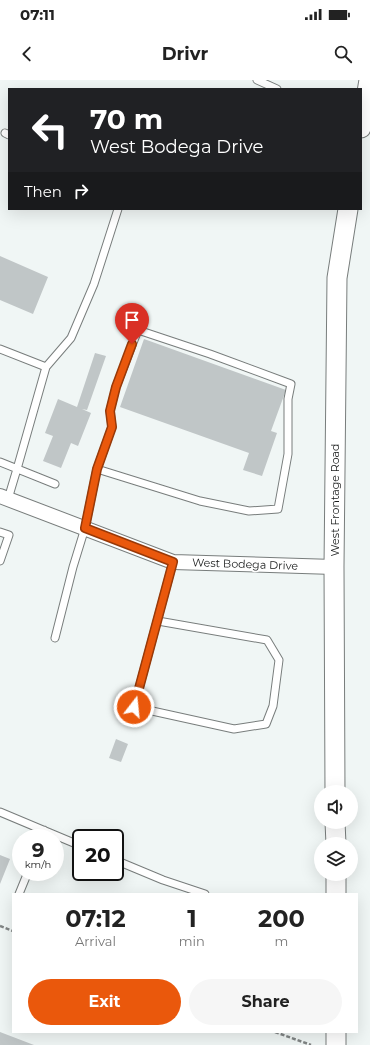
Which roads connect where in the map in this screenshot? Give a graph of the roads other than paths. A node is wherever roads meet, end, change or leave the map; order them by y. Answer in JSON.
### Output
{"nodes":[{"id":1,"x":257,"y":80,"type":"edge"},
{"id":2,"x":369,"y":80,"type":"edge"},
{"id":3,"x":275,"y":88,"type":"edge"},
{"id":4,"x":362,"y":122,"type":"edge"},
{"id":5,"x":118,"y":210,"type":"edge"},
{"id":6,"x":348,"y":210,"type":"edge"},
{"id":7,"x":0,"y":349,"type":"edge"},
{"id":8,"x":46,"y":367,"type":"junction"},
{"id":9,"x":0,"y":462,"type":"edge"},
{"id":10,"x":17,"y":469,"type":"junction"},
{"id":11,"x":97,"y":469,"type":"junction"},
{"id":12,"x":55,"y":484,"type":"dead end"},
{"id":13,"x":4,"y":497,"type":"edge"},
{"id":14,"x":85,"y":528,"type":"junction"},
{"id":15,"x":0,"y":532,"type":"edge"},
{"id":16,"x":0,"y":560,"type":"edge"},
{"id":17,"x":173,"y":562,"type":"junction"},
{"id":18,"x":334,"y":567,"type":"junction"},
{"id":19,"x":158,"y":621,"type":"junction"},
{"id":20,"x":55,"y":638,"type":"dead end"},
{"id":21,"x":335,"y":785,"type":"edge"},
{"id":22,"x":0,"y":812,"type":"edge"},
{"id":23,"x":42,"y":829,"type":"edge"},
{"id":24,"x":124,"y":864,"type":"edge"},
{"id":25,"x":24,"y":881,"type":"edge"},
{"id":26,"x":336,"y":881,"type":"edge"},
{"id":27,"x":19,"y":893,"type":"edge"},
{"id":28,"x":202,"y":893,"type":"edge"},
{"id":29,"x":336,"y":893,"type":"edge"},
{"id":30,"x":336,"y":1033,"type":"edge"},
{"id":31,"x":336,"y":1045,"type":"edge"}],
"edges":[{"from":1,"to":3,"type":"lane"},
{"from":2,"to":4,"type":"street"},
{"from":5,"to":8,"type":"lane"},
{"from":6,"to":18,"type":"street","name":"West Frontage Road"},
{"from":7,"to":8,"type":"lane"},
{"from":8,"to":10,"type":"lane"},
{"from":9,"to":10,"type":"lane"},
{"from":10,"to":12,"type":"lane"},
{"from":10,"to":13,"type":"lane"},
{"from":11,"to":11,"type":"lane"},
{"from":11,"to":14,"type":"lane"},
{"from":13,"to":14,"type":"street","name":"West Bodega Drive"},
{"from":14,"to":17,"type":"street","name":"West Bodega Drive"},
{"from":14,"to":20,"type":"lane"},
{"from":15,"to":16,"type":"lane"},
{"from":17,"to":18,"type":"street","name":"West Bodega Drive"},
{"from":17,"to":19,"type":"lane"},
{"from":18,"to":21,"type":"street","name":"West Frontage Road"},
{"from":19,"to":19,"type":"lane"},
{"from":22,"to":23,"type":"lane"},
{"from":24,"to":28,"type":"lane"},
{"from":25,"to":27,"type":"lane"},
{"from":26,"to":29,"type":"street"},
{"from":30,"to":31,"type":"street"}]}
